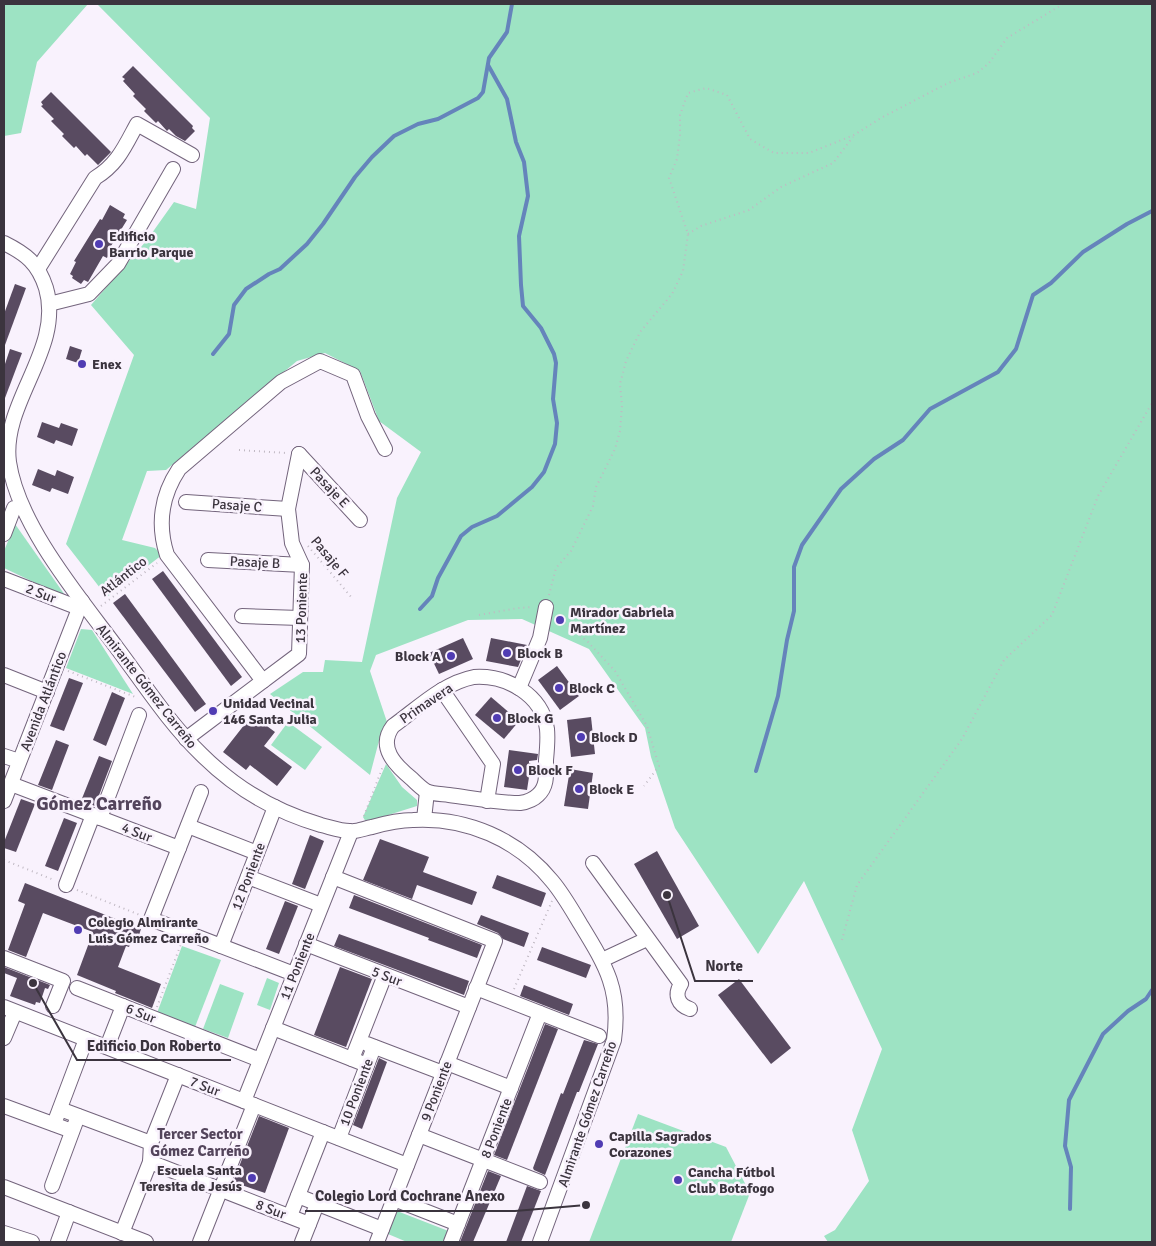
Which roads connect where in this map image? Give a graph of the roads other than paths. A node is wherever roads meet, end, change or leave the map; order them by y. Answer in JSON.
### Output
{"nodes":[{"id":1,"x":192,"y":155,"type":"dead end"},
{"id":2,"x":172,"y":169,"type":"dead end"},
{"id":3,"x":4,"y":243,"type":"edge"},
{"id":4,"x":38,"y":269,"type":"junction"},
{"id":5,"x":49,"y":304,"type":"junction"},
{"id":6,"x":385,"y":449,"type":"dead end"},
{"id":7,"x":299,"y":454,"type":"joint"},
{"id":8,"x":186,"y":502,"type":"dead end"},
{"id":9,"x":15,"y":508,"type":"edge"},
{"id":10,"x":288,"y":509,"type":"junction"},
{"id":11,"x":360,"y":520,"type":"dead end"},
{"id":12,"x":4,"y":534,"type":"edge"},
{"id":13,"x":208,"y":560,"type":"dead end"},
{"id":14,"x":302,"y":565,"type":"junction"},
{"id":15,"x":4,"y":579,"type":"edge"},
{"id":16,"x":84,"y":607,"type":"junction"},
{"id":17,"x":546,"y":607,"type":"road end"},
{"id":18,"x":242,"y":616,"type":"dead end"},
{"id":19,"x":300,"y":618,"type":"junction"},
{"id":20,"x":4,"y":675,"type":"edge"},
{"id":21,"x":263,"y":681,"type":"junction"},
{"id":22,"x":519,"y":688,"type":"junction"},
{"id":23,"x":442,"y":690,"type":"junction"},
{"id":24,"x":47,"y":692,"type":"junction"},
{"id":25,"x":139,"y":715,"type":"dead end"},
{"id":26,"x":186,"y":739,"type":"junction"},
{"id":27,"x":4,"y":756,"type":"edge"},
{"id":28,"x":20,"y":762,"type":"junction"},
{"id":29,"x":11,"y":784,"type":"junction"},
{"id":30,"x":201,"y":792,"type":"dead end"},
{"id":31,"x":427,"y":792,"type":"junction"},
{"id":32,"x":4,"y":801,"type":"edge"},
{"id":33,"x":487,"y":801,"type":"junction"},
{"id":34,"x":275,"y":807,"type":"junction"},
{"id":35,"x":96,"y":817,"type":"junction"},
{"id":36,"x":424,"y":819,"type":"junction"},
{"id":37,"x":188,"y":826,"type":"junction"},
{"id":38,"x":351,"y":832,"type":"junction"},
{"id":39,"x":179,"y":848,"type":"junction"},
{"id":40,"x":257,"y":853,"type":"junction"},
{"id":41,"x":593,"y":863,"type":"dead end"},
{"id":42,"x":248,"y":877,"type":"junction"},
{"id":43,"x":333,"y":877,"type":"junction"},
{"id":44,"x":66,"y":885,"type":"dead end"},
{"id":45,"x":321,"y":905,"type":"junction"},
{"id":46,"x":647,"y":939,"type":"junction"},
{"id":47,"x":306,"y":944,"type":"junction"},
{"id":48,"x":221,"y":946,"type":"junction"},
{"id":49,"x":4,"y":958,"type":"edge"},
{"id":50,"x":602,"y":960,"type":"junction"},
{"id":51,"x":294,"y":974,"type":"junction"},
{"id":52,"x":385,"y":975,"type":"junction"},
{"id":53,"x":77,"y":988,"type":"dead end"},
{"id":54,"x":476,"y":988,"type":"junction"},
{"id":55,"x":53,"y":1006,"type":"dead end"},
{"id":56,"x":123,"y":1006,"type":"junction"},
{"id":57,"x":469,"y":1007,"type":"junction"},
{"id":58,"x":9,"y":1009,"type":"edge"},
{"id":59,"x":690,"y":1009,"type":"dead end"},
{"id":60,"x":540,"y":1013,"type":"junction"},
{"id":61,"x":272,"y":1028,"type":"junction"},
{"id":62,"x":599,"y":1036,"type":"dead end"},
{"id":63,"x":4,"y":1038,"type":"edge"},
{"id":64,"x":86,"y":1039,"type":"junction"},
{"id":65,"x":360,"y":1041,"type":"junction"},
{"id":66,"x":374,"y":1047,"type":"junction"},
{"id":67,"x":107,"y":1048,"type":"junction"},
{"id":68,"x":352,"y":1059,"type":"junction"},
{"id":69,"x":260,"y":1060,"type":"junction"},
{"id":70,"x":367,"y":1065,"type":"junction"},
{"id":71,"x":445,"y":1068,"type":"junction"},
{"id":72,"x":178,"y":1075,"type":"junction"},
{"id":73,"x":511,"y":1088,"type":"junction"},
{"id":74,"x":249,"y":1103,"type":"junction"},
{"id":75,"x":4,"y":1106,"type":"edge"},
{"id":76,"x":60,"y":1109,"type":"junction"},
{"id":77,"x":78,"y":1116,"type":"junction"},
{"id":78,"x":54,"y":1124,"type":"junction"},
{"id":79,"x":72,"y":1131,"type":"junction"},
{"id":80,"x":323,"y":1132,"type":"junction"},
{"id":81,"x":419,"y":1135,"type":"junction"},
{"id":82,"x":339,"y":1138,"type":"junction"},
{"id":83,"x":151,"y":1143,"type":"junction"},
{"id":84,"x":483,"y":1160,"type":"junction"},
{"id":85,"x":150,"y":1162,"type":"junction"},
{"id":86,"x":407,"y":1165,"type":"junction"},
{"id":87,"x":540,"y":1182,"type":"dead end"},
{"id":88,"x":52,"y":1186,"type":"dead end"},
{"id":89,"x":4,"y":1187,"type":"edge"},
{"id":90,"x":221,"y":1190,"type":"junction"},
{"id":91,"x":298,"y":1196,"type":"junction"},
{"id":92,"x":394,"y":1199,"type":"junction"},
{"id":93,"x":317,"y":1204,"type":"junction"},
{"id":94,"x":69,"y":1212,"type":"junction"},
{"id":95,"x":290,"y":1216,"type":"junction"},
{"id":96,"x":309,"y":1224,"type":"junction"},
{"id":97,"x":458,"y":1224,"type":"junction"},
{"id":98,"x":4,"y":1233,"type":"edge"},
{"id":99,"x":122,"y":1233,"type":"junction"},
{"id":100,"x":381,"y":1238,"type":"edge"},
{"id":101,"x":32,"y":1242,"type":"edge"},
{"id":102,"x":58,"y":1242,"type":"edge"},
{"id":103,"x":146,"y":1242,"type":"edge"},
{"id":104,"x":200,"y":1242,"type":"edge"},
{"id":105,"x":302,"y":1242,"type":"edge"},
{"id":106,"x":451,"y":1242,"type":"edge"},
{"id":107,"x":540,"y":1242,"type":"edge"}],
"edges":[{"from":1,"to":4,"type":"street"},
{"from":2,"to":5,"type":"street"},
{"from":3,"to":4,"type":"street","name":"Almirante Gómez Carreño"},
{"from":4,"to":5,"type":"street","name":"Almirante Gómez Carreño"},
{"from":5,"to":9,"type":"street","name":"Almirante Gómez Carreño"},
{"from":6,"to":21,"type":"street"},
{"from":7,"to":10,"type":"street","name":"13 Poniente"},
{"from":7,"to":11,"type":"street","name":"Pasaje E"},
{"from":8,"to":10,"type":"street","name":"Pasaje C"},
{"from":9,"to":12,"type":"street"},
{"from":9,"to":16,"type":"street","name":"Almirante Gómez Carreño"},
{"from":10,"to":14,"type":"street","name":"13 Poniente"},
{"from":13,"to":14,"type":"street","name":"Pasaje B"},
{"from":14,"to":19,"type":"street","name":"13 Poniente"},
{"from":15,"to":16,"type":"street","name":"2 Sur"},
{"from":16,"to":24,"type":"street","name":"Avenida Atlántico"},
{"from":16,"to":26,"type":"street","name":"Almirante Gómez Carreño"},
{"from":17,"to":22,"type":"street"},
{"from":18,"to":19,"type":"street"},
{"from":19,"to":21,"type":"street","name":"13 Poniente"},
{"from":20,"to":24,"type":"street"},
{"from":21,"to":26,"type":"street","name":"13 Poniente"},
{"from":22,"to":23,"type":"street","name":"Primavera"},
{"from":22,"to":33,"type":"street","name":"Primavera"},
{"from":23,"to":31,"type":"street","name":"Primavera"},
{"from":23,"to":33,"type":"street"},
{"from":24,"to":28,"type":"street","name":"Avenida Atlántico"},
{"from":25,"to":35,"type":"street"},
{"from":26,"to":34,"type":"street","name":"Almirante Gómez Carreño"},
{"from":27,"to":28,"type":"street"},
{"from":28,"to":29,"type":"street","name":"Avenida Atlántico"},
{"from":29,"to":32,"type":"street","name":"Avenida Atlántico"},
{"from":29,"to":35,"type":"street","name":"4 Sur"},
{"from":30,"to":37,"type":"street"},
{"from":31,"to":33,"type":"street","name":"Primavera"},
{"from":31,"to":36,"type":"street"},
{"from":34,"to":38,"type":"street","name":"Almirante Gómez Carreño"},
{"from":34,"to":40,"type":"street","name":"12 Poniente"},
{"from":35,"to":39,"type":"street","name":"4 Sur"},
{"from":35,"to":44,"type":"street"},
{"from":36,"to":38,"type":"street","name":"Almirante Gómez Carreño"},
{"from":36,"to":50,"type":"street","name":"Almirante Gómez Carreño"},
{"from":37,"to":39,"type":"street"},
{"from":37,"to":40,"type":"street"},
{"from":38,"to":43,"type":"street","name":"11 Poniente"},
{"from":39,"to":48,"type":"street"},
{"from":40,"to":42,"type":"street","name":"12 Poniente"},
{"from":41,"to":46,"type":"street"},
{"from":42,"to":45,"type":"street"},
{"from":42,"to":48,"type":"street","name":"12 Poniente"},
{"from":43,"to":45,"type":"street","name":"11 Poniente"},
{"from":43,"to":54,"type":"street","name":"9 Poniente"},
{"from":45,"to":47,"type":"street","name":"11 Poniente"},
{"from":46,"to":50,"type":"street"},
{"from":46,"to":59,"type":"street"},
{"from":47,"to":51,"type":"street","name":"11 Poniente"},
{"from":47,"to":52,"type":"street","name":"5 Sur"},
{"from":48,"to":51,"type":"street"},
{"from":49,"to":55,"type":"street"},
{"from":50,"to":107,"type":"street","name":"Almirante Gómez Carreño"},
{"from":51,"to":61,"type":"street","name":"11 Poniente"},
{"from":52,"to":57,"type":"street","name":"5 Sur"},
{"from":52,"to":65,"type":"street","name":"10 Poniente"},
{"from":53,"to":56,"type":"street","name":"6 Sur"},
{"from":54,"to":57,"type":"street","name":"9 Poniente"},
{"from":54,"to":60,"type":"street"},
{"from":56,"to":67,"type":"street"},
{"from":56,"to":69,"type":"street","name":"6 Sur"},
{"from":57,"to":71,"type":"street","name":"9 Poniente"},
{"from":58,"to":63,"type":"street"},
{"from":58,"to":64,"type":"street","name":"7 Sur"},
{"from":60,"to":62,"type":"street"},
{"from":60,"to":73,"type":"street","name":"8 Poniente"},
{"from":61,"to":68,"type":"street"},
{"from":61,"to":69,"type":"street","name":"11 Poniente"},
{"from":64,"to":67,"type":"street","name":"7 Sur"},
{"from":64,"to":76,"type":"street"},
{"from":65,"to":66,"type":"street"},
{"from":65,"to":68,"type":"street","name":"10 Poniente"},
{"from":66,"to":70,"type":"street","name":"10 Poniente"},
{"from":66,"to":71,"type":"street"},
{"from":67,"to":72,"type":"street","name":"7 Sur"},
{"from":68,"to":70,"type":"street"},
{"from":69,"to":74,"type":"street","name":"11 Poniente"},
{"from":70,"to":82,"type":"street","name":"10 Poniente"},
{"from":71,"to":73,"type":"street"},
{"from":71,"to":81,"type":"street","name":"9 Poniente"},
{"from":72,"to":74,"type":"street","name":"7 Sur"},
{"from":72,"to":83,"type":"street"},
{"from":73,"to":84,"type":"street","name":"8 Poniente"},
{"from":74,"to":80,"type":"street","name":"7 Sur"},
{"from":74,"to":90,"type":"street","name":"11 Poniente"},
{"from":75,"to":78,"type":"street"},
{"from":76,"to":77,"type":"street"},
{"from":76,"to":78,"type":"street"},
{"from":77,"to":79,"type":"street"},
{"from":77,"to":83,"type":"street"},
{"from":78,"to":79,"type":"street"},
{"from":79,"to":88,"type":"street"},
{"from":80,"to":82,"type":"street","name":"7 Sur"},
{"from":80,"to":91,"type":"street","name":"10 Poniente"},
{"from":81,"to":84,"type":"street"},
{"from":81,"to":86,"type":"street","name":"9 Poniente"},
{"from":82,"to":86,"type":"street","name":"7 Sur"},
{"from":83,"to":85,"type":"street"},
{"from":84,"to":87,"type":"street"},
{"from":84,"to":97,"type":"street","name":"8 Poniente"},
{"from":85,"to":90,"type":"street","name":"8 Sur"},
{"from":85,"to":99,"type":"street"},
{"from":86,"to":92,"type":"street","name":"9 Poniente"},
{"from":89,"to":94,"type":"street"},
{"from":90,"to":95,"type":"street","name":"8 Sur"},
{"from":90,"to":104,"type":"street","name":"11 Poniente"},
{"from":91,"to":93,"type":"street","name":"8 Sur"},
{"from":91,"to":95,"type":"street","name":"10 Poniente"},
{"from":92,"to":97,"type":"street"},
{"from":92,"to":100,"type":"street","name":"9 Poniente"},
{"from":93,"to":96,"type":"street"},
{"from":93,"to":100,"type":"street","name":"8 Sur"},
{"from":94,"to":99,"type":"street"},
{"from":94,"to":102,"type":"street"},
{"from":95,"to":96,"type":"street","name":"8 Sur"},
{"from":96,"to":105,"type":"street"},
{"from":97,"to":106,"type":"street","name":"8 Poniente"},
{"from":98,"to":101,"type":"street"},
{"from":99,"to":103,"type":"street"}]}
